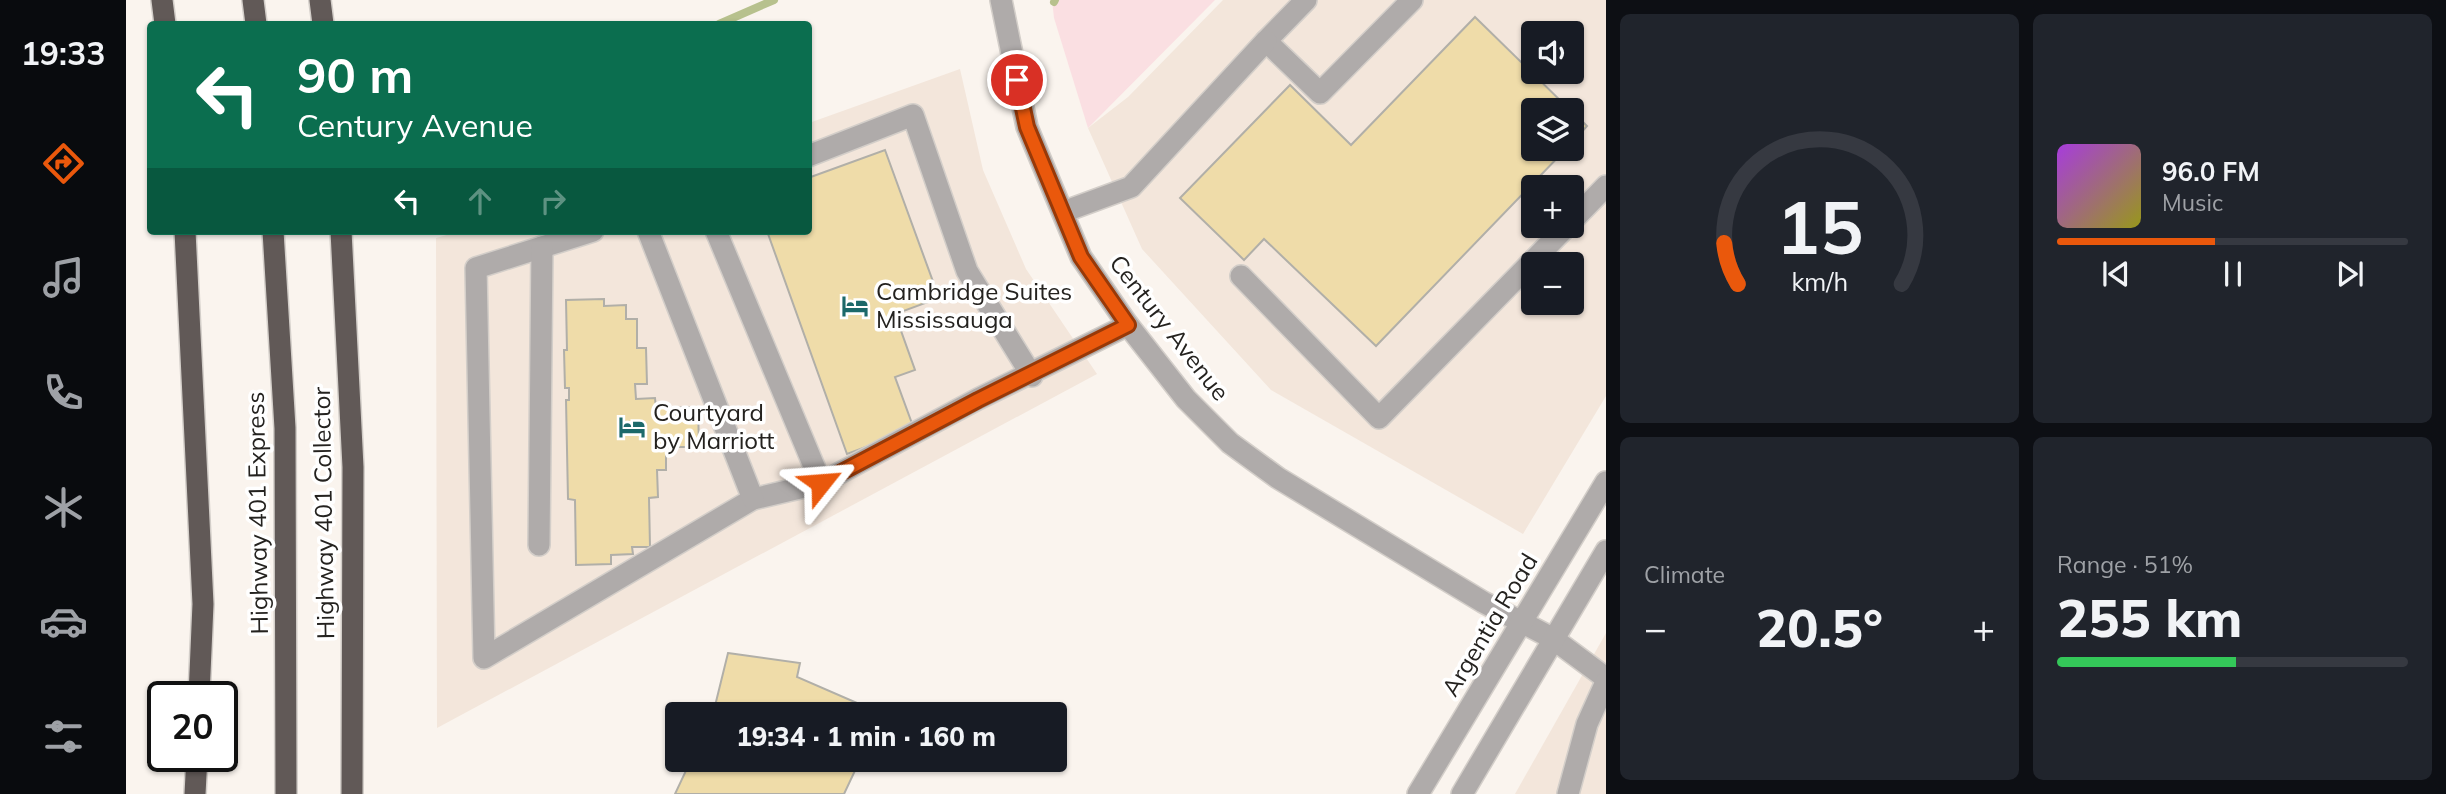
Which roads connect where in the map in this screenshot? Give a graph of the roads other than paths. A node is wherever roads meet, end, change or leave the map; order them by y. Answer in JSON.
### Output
{"nodes":[{"id":1,"x":162,"y":0,"type":"edge"},
{"id":2,"x":253,"y":0,"type":"edge"},
{"id":3,"x":320,"y":0,"type":"edge"},
{"id":4,"x":1001,"y":0,"type":"edge"},
{"id":5,"x":1306,"y":0,"type":"edge"},
{"id":6,"x":1412,"y":0,"type":"edge"},
{"id":7,"x":165,"y":21,"type":"edge"},
{"id":8,"x":256,"y":21,"type":"edge"},
{"id":9,"x":323,"y":21,"type":"edge"},
{"id":10,"x":1266,"y":41,"type":"junction"},
{"id":11,"x":812,"y":154,"type":"edge"},
{"id":12,"x":1606,"y":186,"type":"edge"},
{"id":13,"x":1584,"y":209,"type":"edge"},
{"id":14,"x":1063,"y":212,"type":"junction"},
{"id":15,"x":185,"y":235,"type":"edge"},
{"id":16,"x":273,"y":235,"type":"edge"},
{"id":17,"x":341,"y":235,"type":"edge"},
{"id":18,"x":580,"y":235,"type":"edge"},
{"id":19,"x":650,"y":235,"type":"edge"},
{"id":20,"x":718,"y":235,"type":"edge"},
{"id":21,"x":1555,"y":238,"type":"edge"},
{"id":22,"x":542,"y":247,"type":"junction"},
{"id":23,"x":1241,"y":276,"type":"dead end"},
{"id":24,"x":1128,"y":325,"type":"junction"},
{"id":25,"x":1032,"y":376,"type":"junction"},
{"id":26,"x":1606,"y":482,"type":"edge"},
{"id":27,"x":821,"y":483,"type":"junction"},
{"id":28,"x":753,"y":499,"type":"junction"},
{"id":29,"x":539,"y":545,"type":"dead end"},
{"id":30,"x":1606,"y":551,"type":"edge"},
{"id":31,"x":1523,"y":623,"type":"junction"},
{"id":32,"x":1552,"y":638,"type":"junction"},
{"id":33,"x":1606,"y":680,"type":"edge"},
{"id":34,"x":200,"y":681,"type":"edge"},
{"id":35,"x":196,"y":772,"type":"edge"},
{"id":36,"x":195,"y":794,"type":"edge"},
{"id":37,"x":286,"y":794,"type":"edge"},
{"id":38,"x":352,"y":794,"type":"edge"},
{"id":39,"x":1418,"y":794,"type":"edge"},
{"id":40,"x":1462,"y":794,"type":"edge"},
{"id":41,"x":1568,"y":794,"type":"edge"}],
"edges":[{"from":1,"to":7,"type":"highway"},
{"from":2,"to":8,"type":"highway"},
{"from":3,"to":9,"type":"highway"},
{"from":4,"to":14,"type":"street","name":"Century Avenue"},
{"from":5,"to":10,"type":"street"},
{"from":6,"to":10,"type":"street"},
{"from":10,"to":14,"type":"street"},
{"from":11,"to":25,"type":"street"},
{"from":12,"to":13,"type":"street"},
{"from":14,"to":24,"type":"street","name":"Century Avenue"},
{"from":15,"to":34,"type":"highway"},
{"from":16,"to":37,"type":"highway","name":"Highway 401 Express"},
{"from":17,"to":38,"type":"highway","name":"Highway 401 Collector"},
{"from":18,"to":22,"type":"street"},
{"from":19,"to":28,"type":"street"},
{"from":20,"to":27,"type":"street"},
{"from":21,"to":23,"type":"street"},
{"from":22,"to":28,"type":"street"},
{"from":22,"to":29,"type":"street"},
{"from":24,"to":25,"type":"street"},
{"from":24,"to":31,"type":"street","name":"Century Avenue"},
{"from":25,"to":27,"type":"street"},
{"from":26,"to":31,"type":"street","name":"Argentia Road"},
{"from":27,"to":28,"type":"street"},
{"from":30,"to":32,"type":"street"},
{"from":31,"to":32,"type":"street","name":"Century Avenue"},
{"from":31,"to":39,"type":"street","name":"Argentia Road"},
{"from":32,"to":33,"type":"street","name":"Century Avenue"},
{"from":32,"to":40,"type":"street"},
{"from":33,"to":41,"type":"street"},
{"from":35,"to":36,"type":"highway"}]}
